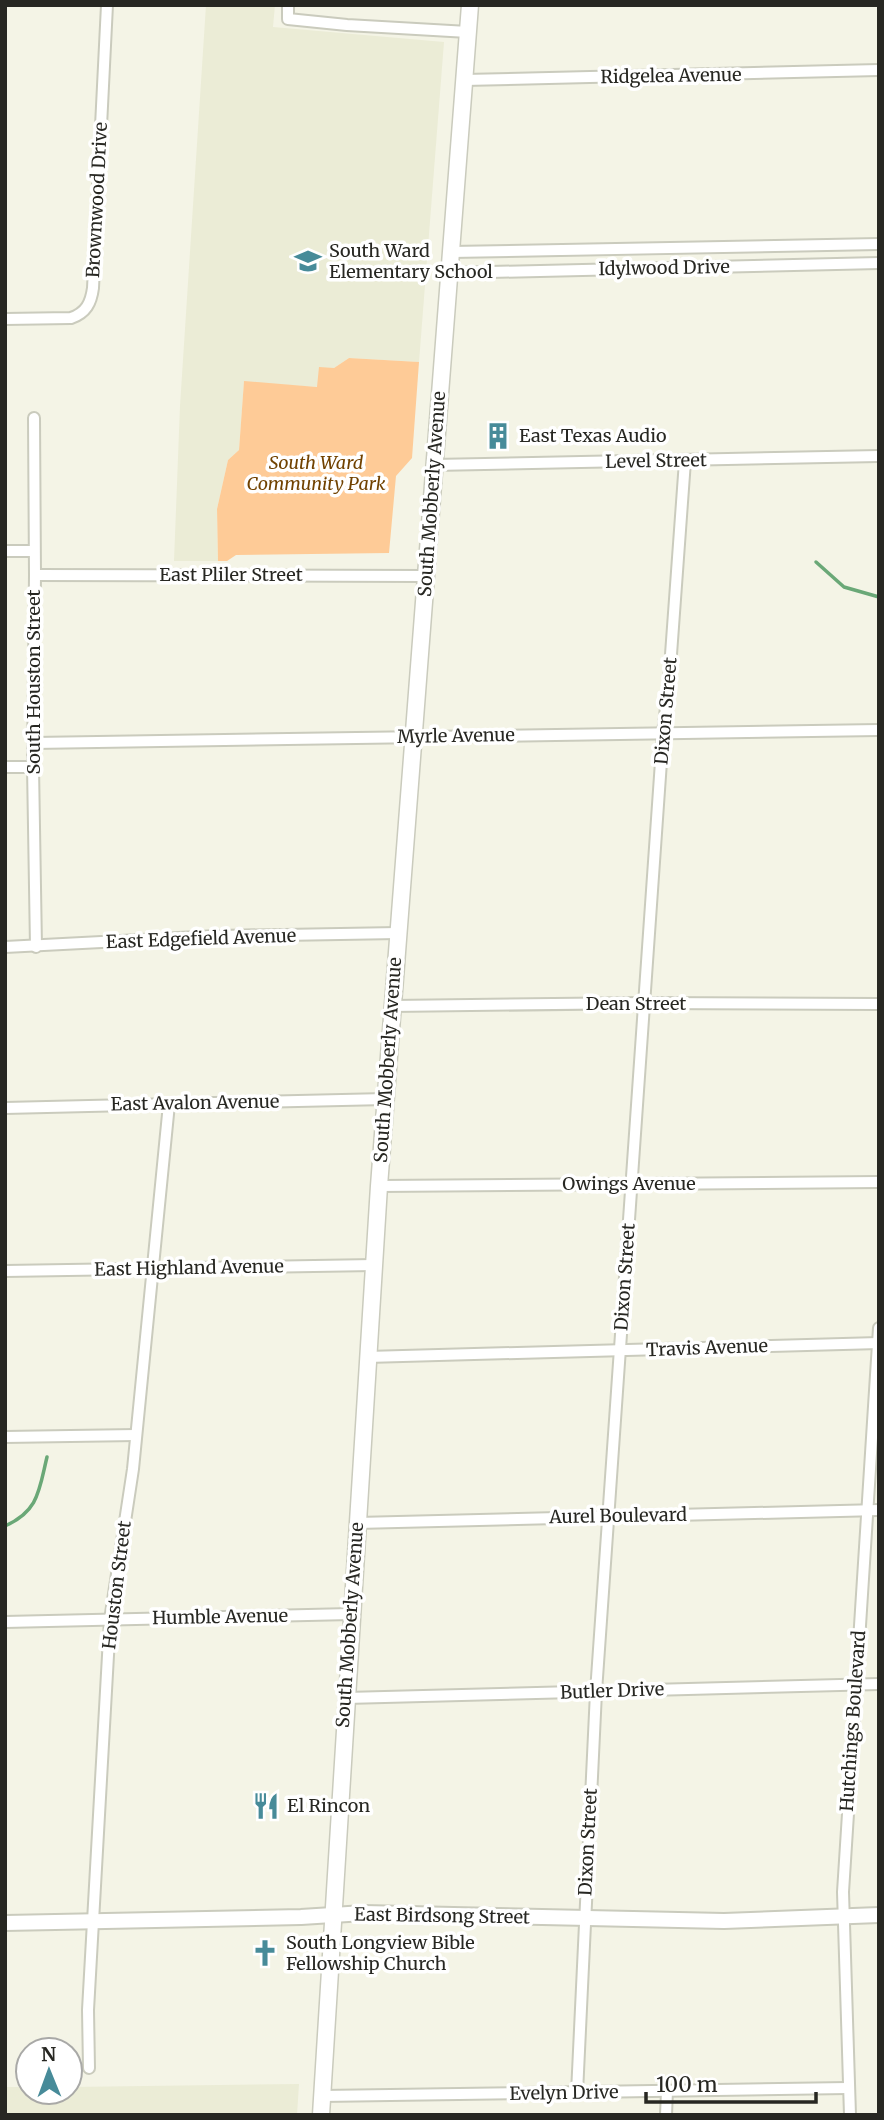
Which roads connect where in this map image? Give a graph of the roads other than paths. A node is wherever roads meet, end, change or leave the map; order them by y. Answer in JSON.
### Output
{"nodes":[{"id":1,"x":107,"y":5,"type":"edge"},
{"id":2,"x":289,"y":5,"type":"edge"},
{"id":3,"x":470,"y":5,"type":"edge"},
{"id":4,"x":468,"y":32,"type":"junction"},
{"id":5,"x":879,"y":70,"type":"edge"},
{"id":6,"x":464,"y":80,"type":"junction"},
{"id":7,"x":879,"y":244,"type":"edge"},
{"id":8,"x":451,"y":252,"type":"junction"},
{"id":9,"x":879,"y":263,"type":"edge"},
{"id":10,"x":449,"y":273,"type":"junction"},
{"id":11,"x":5,"y":319,"type":"edge"},
{"id":12,"x":34,"y":418,"type":"dead end"},
{"id":13,"x":879,"y":456,"type":"edge"},
{"id":14,"x":685,"y":461,"type":"junction"},
{"id":15,"x":434,"y":465,"type":"junction"},
{"id":16,"x":5,"y":551,"type":"edge"},
{"id":17,"x":34,"y":551,"type":"junction"},
{"id":18,"x":35,"y":575,"type":"junction"},
{"id":19,"x":426,"y":576,"type":"junction"},
{"id":20,"x":879,"y":730,"type":"edge"},
{"id":21,"x":663,"y":733,"type":"junction"},
{"id":22,"x":413,"y":737,"type":"junction"},
{"id":23,"x":34,"y":743,"type":"junction"},
{"id":24,"x":5,"y":767,"type":"edge"},
{"id":25,"x":33,"y":767,"type":"junction"},
{"id":26,"x":398,"y":933,"type":"junction"},
{"id":27,"x":5,"y":947,"type":"edge"},
{"id":28,"x":36,"y":947,"type":"junction"},
{"id":29,"x":645,"y":1003,"type":"junction"},
{"id":30,"x":879,"y":1004,"type":"edge"},
{"id":31,"x":392,"y":1006,"type":"junction"},
{"id":32,"x":386,"y":1099,"type":"junction"},
{"id":33,"x":169,"y":1104,"type":"junction"},
{"id":34,"x":5,"y":1108,"type":"edge"},
{"id":35,"x":879,"y":1182,"type":"edge"},
{"id":36,"x":631,"y":1184,"type":"junction"},
{"id":37,"x":379,"y":1186,"type":"junction"},
{"id":38,"x":373,"y":1265,"type":"junction"},
{"id":39,"x":152,"y":1268,"type":"junction"},
{"id":40,"x":5,"y":1271,"type":"edge"},
{"id":41,"x":879,"y":1328,"type":"edge"},
{"id":42,"x":878,"y":1343,"type":"edge"},
{"id":43,"x":620,"y":1350,"type":"junction"},
{"id":44,"x":367,"y":1357,"type":"junction"},
{"id":45,"x":136,"y":1435,"type":"junction"},
{"id":46,"x":5,"y":1437,"type":"edge"},
{"id":47,"x":866,"y":1510,"type":"junction"},
{"id":48,"x":879,"y":1510,"type":"edge"},
{"id":49,"x":609,"y":1516,"type":"junction"},
{"id":50,"x":357,"y":1522,"type":"junction"},
{"id":51,"x":351,"y":1614,"type":"junction"},
{"id":52,"x":110,"y":1620,"type":"junction"},
{"id":53,"x":5,"y":1622,"type":"edge"},
{"id":54,"x":879,"y":1684,"type":"edge"},
{"id":55,"x":856,"y":1685,"type":"junction"},
{"id":56,"x":596,"y":1692,"type":"junction"},
{"id":57,"x":346,"y":1698,"type":"junction"},
{"id":58,"x":332,"y":1915,"type":"junction"},
{"id":59,"x":879,"y":1915,"type":"edge"},
{"id":60,"x":843,"y":1917,"type":"junction"},
{"id":61,"x":585,"y":1918,"type":"junction"},
{"id":62,"x":95,"y":1921,"type":"junction"},
{"id":63,"x":5,"y":1923,"type":"edge"},
{"id":64,"x":89,"y":2068,"type":"dead end"},
{"id":65,"x":848,"y":2088,"type":"junction"},
{"id":66,"x":667,"y":2091,"type":"junction"},
{"id":67,"x":577,"y":2093,"type":"junction"},
{"id":68,"x":322,"y":2096,"type":"junction"},
{"id":69,"x":321,"y":2115,"type":"edge"},
{"id":70,"x":666,"y":2115,"type":"edge"},
{"id":71,"x":850,"y":2115,"type":"edge"}],
"edges":[{"from":1,"to":11,"type":"street","name":"Brownwood Drive"},
{"from":2,"to":4,"type":"street"},
{"from":3,"to":4,"type":"main road","name":"South Mobberly Avenue"},
{"from":4,"to":6,"type":"main road","name":"South Mobberly Avenue"},
{"from":5,"to":6,"type":"street","name":"Ridgelea Avenue"},
{"from":6,"to":8,"type":"main road","name":"South Mobberly Avenue"},
{"from":7,"to":8,"type":"street","name":"Idylwood Drive"},
{"from":8,"to":10,"type":"main road","name":"South Mobberly Avenue"},
{"from":9,"to":10,"type":"street","name":"Idylwood Drive"},
{"from":10,"to":15,"type":"main road","name":"South Mobberly Avenue"},
{"from":12,"to":17,"type":"street","name":"South Houston Street"},
{"from":13,"to":14,"type":"street","name":"Level Street"},
{"from":14,"to":15,"type":"street","name":"Level Street"},
{"from":14,"to":21,"type":"street","name":"Dixon Street"},
{"from":15,"to":19,"type":"main road","name":"South Mobberly Avenue"},
{"from":16,"to":17,"type":"street"},
{"from":17,"to":18,"type":"street","name":"South Houston Street"},
{"from":18,"to":19,"type":"street","name":"East Pliler Street"},
{"from":18,"to":23,"type":"street","name":"South Houston Street"},
{"from":19,"to":22,"type":"main road","name":"South Mobberly Avenue"},
{"from":20,"to":21,"type":"street","name":"Myrle Avenue"},
{"from":21,"to":22,"type":"street","name":"Myrle Avenue"},
{"from":21,"to":29,"type":"street","name":"Dixon Street"},
{"from":22,"to":23,"type":"street","name":"Myrle Avenue"},
{"from":22,"to":26,"type":"main road","name":"South Mobberly Avenue"},
{"from":23,"to":25,"type":"street","name":"South Houston Street"},
{"from":24,"to":25,"type":"street"},
{"from":25,"to":28,"type":"street","name":"South Houston Street"},
{"from":26,"to":28,"type":"street","name":"East Edgefield Avenue"},
{"from":26,"to":31,"type":"main road","name":"South Mobberly Avenue"},
{"from":27,"to":28,"type":"street","name":"East Edgefield Avenue"},
{"from":29,"to":30,"type":"street","name":"Dean Street"},
{"from":29,"to":31,"type":"street","name":"Dean Street"},
{"from":29,"to":36,"type":"street","name":"Dixon Street"},
{"from":31,"to":32,"type":"main road","name":"South Mobberly Avenue"},
{"from":32,"to":33,"type":"street","name":"East Avalon Avenue"},
{"from":32,"to":37,"type":"main road","name":"South Mobberly Avenue"},
{"from":33,"to":34,"type":"street","name":"East Avalon Avenue"},
{"from":33,"to":39,"type":"street","name":"Houston Street"},
{"from":35,"to":36,"type":"street","name":"Owings Avenue"},
{"from":36,"to":37,"type":"street","name":"Owings Avenue"},
{"from":36,"to":43,"type":"street","name":"Dixon Street"},
{"from":37,"to":38,"type":"main road","name":"South Mobberly Avenue"},
{"from":38,"to":39,"type":"street","name":"East Highland Avenue"},
{"from":38,"to":44,"type":"main road","name":"South Mobberly Avenue"},
{"from":39,"to":40,"type":"street","name":"East Highland Avenue"},
{"from":39,"to":45,"type":"street","name":"Houston Street"},
{"from":41,"to":42,"type":"street","name":"Hutchings Boulevard"},
{"from":42,"to":43,"type":"street","name":"Travis Avenue"},
{"from":42,"to":47,"type":"street","name":"Hutchings Boulevard"},
{"from":43,"to":44,"type":"street","name":"Travis Avenue"},
{"from":43,"to":49,"type":"street","name":"Dixon Street"},
{"from":44,"to":50,"type":"main road","name":"South Mobberly Avenue"},
{"from":45,"to":46,"type":"street"},
{"from":45,"to":52,"type":"street","name":"Houston Street"},
{"from":47,"to":48,"type":"street","name":"Aurel Boulevard"},
{"from":47,"to":49,"type":"street","name":"Aurel Boulevard"},
{"from":47,"to":55,"type":"street","name":"Hutchings Boulevard"},
{"from":49,"to":50,"type":"street","name":"Aurel Boulevard"},
{"from":49,"to":56,"type":"street","name":"Dixon Street"},
{"from":50,"to":51,"type":"main road","name":"South Mobberly Avenue"},
{"from":51,"to":52,"type":"street","name":"Humble Avenue"},
{"from":51,"to":57,"type":"main road","name":"South Mobberly Avenue"},
{"from":52,"to":53,"type":"street","name":"Humble Avenue"},
{"from":52,"to":62,"type":"street","name":"Houston Street"},
{"from":54,"to":55,"type":"street","name":"Butler Drive"},
{"from":55,"to":56,"type":"street","name":"Butler Drive"},
{"from":55,"to":60,"type":"street","name":"Hutchings Boulevard"},
{"from":56,"to":57,"type":"street","name":"Butler Drive"},
{"from":56,"to":61,"type":"street","name":"Dixon Street"},
{"from":57,"to":58,"type":"main road","name":"South Mobberly Avenue"},
{"from":58,"to":61,"type":"street","name":"East Birdsong Street"},
{"from":58,"to":62,"type":"street","name":"East Birdsong Street"},
{"from":58,"to":68,"type":"main road","name":"South Mobberly Avenue"},
{"from":59,"to":60,"type":"street","name":"East Birdsong Street"},
{"from":60,"to":61,"type":"street","name":"East Birdsong Street"},
{"from":60,"to":65,"type":"street","name":"Hutchings Boulevard"},
{"from":61,"to":67,"type":"street","name":"Dixon Street"},
{"from":62,"to":63,"type":"street","name":"East Birdsong Street"},
{"from":62,"to":64,"type":"street","name":"Houston Street"},
{"from":65,"to":66,"type":"street","name":"Evelyn Drive"},
{"from":65,"to":71,"type":"street","name":"Hutchings Boulevard"},
{"from":66,"to":67,"type":"street","name":"Evelyn Drive"},
{"from":66,"to":70,"type":"street"},
{"from":67,"to":68,"type":"street","name":"Evelyn Drive"},
{"from":68,"to":69,"type":"main road","name":"South Mobberly Avenue"}]}
